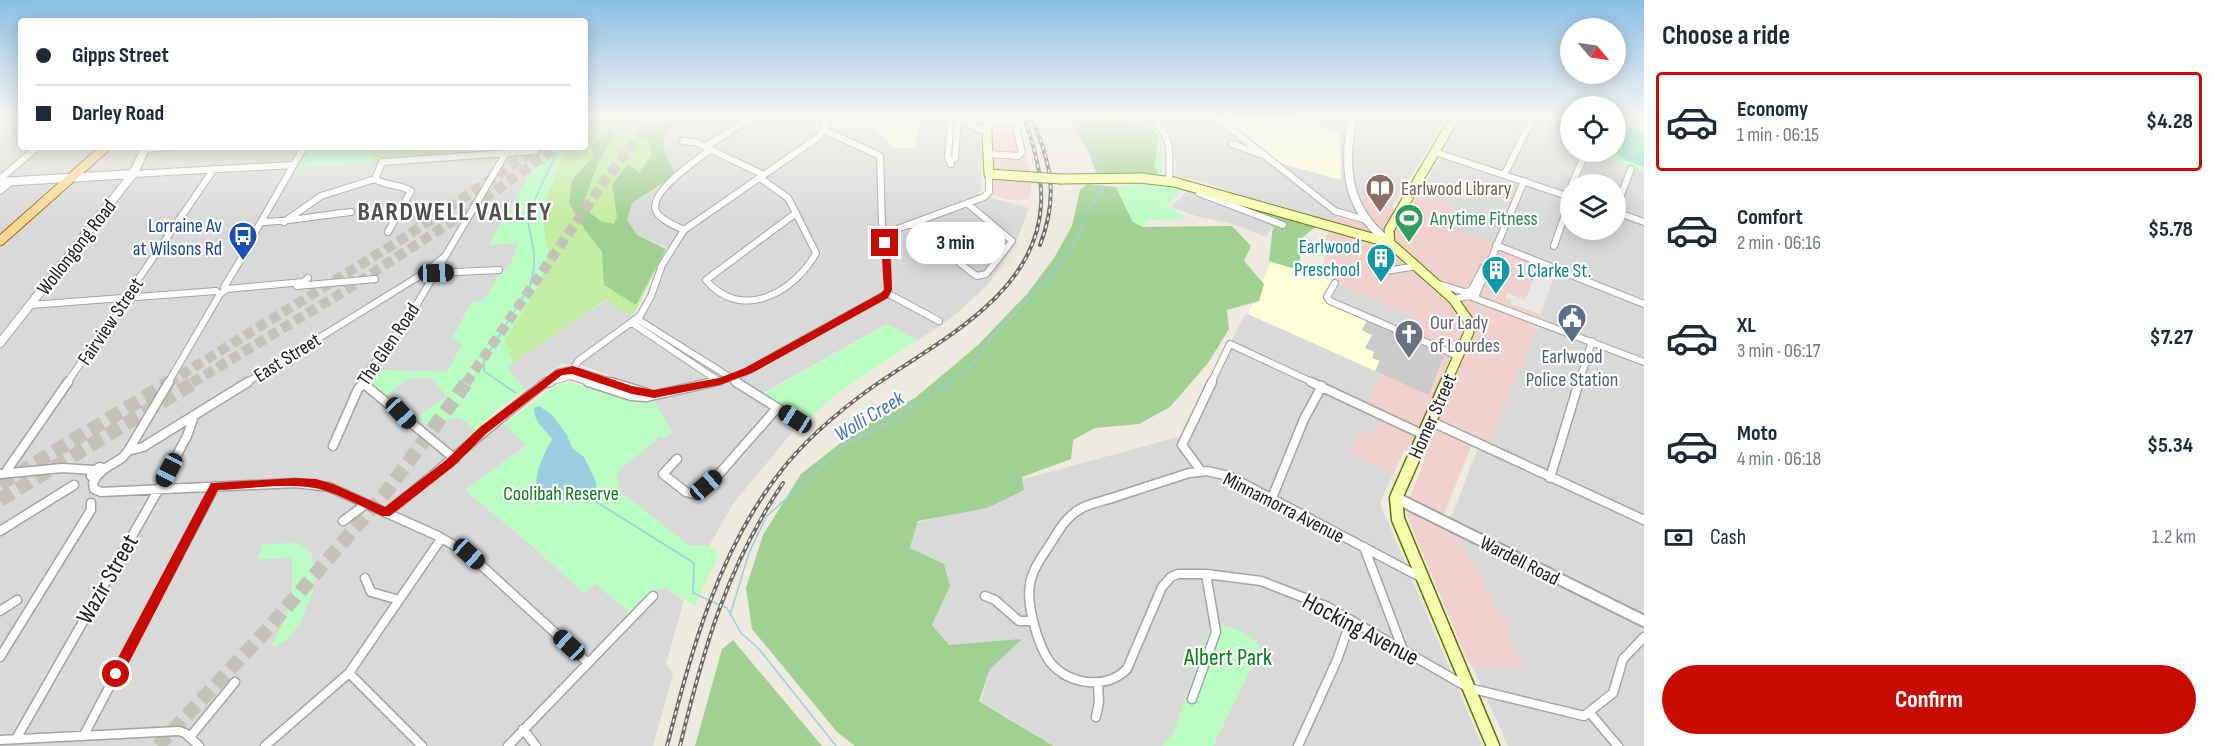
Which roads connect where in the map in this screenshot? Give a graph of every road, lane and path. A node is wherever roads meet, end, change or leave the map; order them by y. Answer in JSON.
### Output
{"nodes":[{"id":1,"x":34,"y":151,"type":"edge"},
{"id":2,"x":102,"y":151,"type":"edge"},
{"id":3,"x":144,"y":151,"type":"edge"},
{"id":4,"x":302,"y":151,"type":"edge"},
{"id":5,"x":705,"y":151,"type":"edge"},
{"id":6,"x":713,"y":151,"type":"edge"},
{"id":7,"x":797,"y":151,"type":"edge"},
{"id":8,"x":869,"y":151,"type":"edge"},
{"id":9,"x":955,"y":151,"type":"edge"},
{"id":10,"x":989,"y":151,"type":"edge"},
{"id":11,"x":1022,"y":151,"type":"edge"},
{"id":12,"x":1169,"y":151,"type":"edge"},
{"id":13,"x":1251,"y":151,"type":"edge"},
{"id":14,"x":1259,"y":151,"type":"edge"},
{"id":15,"x":1347,"y":151,"type":"edge"},
{"id":16,"x":1516,"y":151,"type":"edge"},
{"id":17,"x":535,"y":152,"type":"dead end"},
{"id":18,"x":1435,"y":152,"type":"joint"},
{"id":19,"x":506,"y":153,"type":"junction"},
{"id":20,"x":989,"y":154,"type":"junction"},
{"id":21,"x":1265,"y":156,"type":"junction"},
{"id":22,"x":951,"y":162,"type":"dead end"},
{"id":23,"x":293,"y":165,"type":"junction"},
{"id":24,"x":214,"y":169,"type":"junction"},
{"id":25,"x":1631,"y":169,"type":"dead end"},
{"id":26,"x":133,"y":174,"type":"junction"},
{"id":27,"x":989,"y":174,"type":"junction"},
{"id":28,"x":1504,"y":175,"type":"junction"},
{"id":29,"x":762,"y":177,"type":"junction"},
{"id":30,"x":71,"y":178,"type":"junction"},
{"id":31,"x":375,"y":179,"type":"junction"},
{"id":32,"x":1169,"y":179,"type":"junction"},
{"id":33,"x":0,"y":181,"type":"edge"},
{"id":34,"x":11,"y":182,"type":"junction"},
{"id":35,"x":1524,"y":182,"type":"junction"},
{"id":36,"x":1626,"y":183,"type":"edge"},
{"id":37,"x":0,"y":191,"type":"edge"},
{"id":38,"x":1203,"y":192,"type":"junction"},
{"id":39,"x":1214,"y":194,"type":"junction"},
{"id":40,"x":1560,"y":195,"type":"edge"},
{"id":41,"x":968,"y":204,"type":"junction"},
{"id":42,"x":270,"y":206,"type":"junction"},
{"id":43,"x":351,"y":212,"type":"dead end"},
{"id":44,"x":796,"y":213,"type":"junction"},
{"id":45,"x":1626,"y":214,"type":"edge"},
{"id":46,"x":1366,"y":220,"type":"junction"},
{"id":47,"x":264,"y":222,"type":"junction"},
{"id":48,"x":284,"y":222,"type":"junction"},
{"id":49,"x":1644,"y":222,"type":"edge"},
{"id":50,"x":912,"y":224,"type":"junction"},
{"id":51,"x":1283,"y":225,"type":"dead end"},
{"id":52,"x":1560,"y":227,"type":"edge"},
{"id":53,"x":684,"y":230,"type":"junction"},
{"id":54,"x":388,"y":232,"type":"dead end"},
{"id":55,"x":890,"y":233,"type":"junction"},
{"id":56,"x":0,"y":241,"type":"edge"},
{"id":57,"x":1390,"y":243,"type":"junction"},
{"id":58,"x":1496,"y":245,"type":"junction"},
{"id":59,"x":1554,"y":246,"type":"dead end"},
{"id":60,"x":246,"y":248,"type":"junction"},
{"id":61,"x":444,"y":257,"type":"junction"},
{"id":62,"x":1419,"y":266,"type":"junction"},
{"id":63,"x":499,"y":270,"type":"dead end"},
{"id":64,"x":1379,"y":272,"type":"dead end"},
{"id":65,"x":436,"y":273,"type":"junction"},
{"id":66,"x":308,"y":278,"type":"dead end"},
{"id":67,"x":375,"y":279,"type":"dead end"},
{"id":68,"x":1335,"y":283,"type":"dead end"},
{"id":69,"x":1437,"y":283,"type":"junction"},
{"id":70,"x":252,"y":288,"type":"junction"},
{"id":71,"x":221,"y":290,"type":"junction"},
{"id":72,"x":887,"y":293,"type":"junction"},
{"id":73,"x":127,"y":297,"type":"junction"},
{"id":74,"x":1472,"y":297,"type":"junction"},
{"id":75,"x":1453,"y":299,"type":"junction"},
{"id":76,"x":30,"y":304,"type":"junction"},
{"id":77,"x":1644,"y":304,"type":"edge"},
{"id":78,"x":635,"y":321,"type":"junction"},
{"id":79,"x":939,"y":321,"type":"dead end"},
{"id":80,"x":1592,"y":341,"type":"junction"},
{"id":81,"x":0,"y":343,"type":"edge"},
{"id":82,"x":1458,"y":356,"type":"junction"},
{"id":83,"x":1644,"y":362,"type":"edge"},
{"id":84,"x":571,"y":373,"type":"junction"},
{"id":85,"x":730,"y":379,"type":"junction"},
{"id":86,"x":720,"y":382,"type":"junction"},
{"id":87,"x":364,"y":384,"type":"junction"},
{"id":88,"x":1323,"y":386,"type":"junction"},
{"id":89,"x":777,"y":408,"type":"junction"},
{"id":90,"x":194,"y":416,"type":"junction"},
{"id":91,"x":795,"y":419,"type":"dead end"},
{"id":92,"x":1430,"y":422,"type":"junction"},
{"id":93,"x":1424,"y":435,"type":"junction"},
{"id":94,"x":333,"y":447,"type":"dead end"},
{"id":95,"x":128,"y":451,"type":"junction"},
{"id":96,"x":455,"y":459,"type":"junction"},
{"id":97,"x":677,"y":459,"type":"dead end"},
{"id":98,"x":1201,"y":471,"type":"junction"},
{"id":99,"x":3,"y":473,"type":"edge"},
{"id":100,"x":94,"y":474,"type":"junction"},
{"id":101,"x":1550,"y":478,"type":"junction"},
{"id":102,"x":74,"y":485,"type":"dead end"},
{"id":103,"x":214,"y":486,"type":"junction"},
{"id":104,"x":158,"y":490,"type":"junction"},
{"id":105,"x":1272,"y":498,"type":"junction"},
{"id":106,"x":1396,"y":498,"type":"junction"},
{"id":107,"x":91,"y":503,"type":"dead end"},
{"id":108,"x":366,"y":504,"type":"junction"},
{"id":109,"x":386,"y":513,"type":"junction"},
{"id":110,"x":1644,"y":520,"type":"edge"},
{"id":111,"x":343,"y":521,"type":"dead end"},
{"id":112,"x":0,"y":531,"type":"edge"},
{"id":113,"x":441,"y":539,"type":"junction"},
{"id":114,"x":1364,"y":548,"type":"junction"},
{"id":115,"x":1206,"y":573,"type":"junction"},
{"id":116,"x":365,"y":578,"type":"dead end"},
{"id":117,"x":1424,"y":579,"type":"junction"},
{"id":118,"x":653,"y":596,"type":"dead end"},
{"id":119,"x":984,"y":596,"type":"dead end"},
{"id":120,"x":17,"y":600,"type":"dead end"},
{"id":121,"x":399,"y":600,"type":"junction"},
{"id":122,"x":0,"y":611,"type":"edge"},
{"id":123,"x":1351,"y":620,"type":"junction"},
{"id":124,"x":1033,"y":621,"type":"junction"},
{"id":125,"x":1644,"y":621,"type":"edge"},
{"id":126,"x":1644,"y":637,"type":"edge"},
{"id":127,"x":1403,"y":650,"type":"junction"},
{"id":128,"x":0,"y":657,"type":"edge"},
{"id":129,"x":588,"y":663,"type":"junction"},
{"id":130,"x":349,"y":673,"type":"junction"},
{"id":131,"x":235,"y":682,"type":"dead end"},
{"id":132,"x":1098,"y":684,"type":"junction"},
{"id":133,"x":1469,"y":688,"type":"junction"},
{"id":134,"x":1192,"y":699,"type":"dead end"},
{"id":135,"x":1590,"y":713,"type":"junction"},
{"id":136,"x":1096,"y":717,"type":"dead end"},
{"id":137,"x":523,"y":729,"type":"junction"},
{"id":138,"x":79,"y":736,"type":"junction"},
{"id":139,"x":190,"y":737,"type":"junction"},
{"id":140,"x":16,"y":739,"type":"junction"},
{"id":141,"x":0,"y":740,"type":"edge"},
{"id":142,"x":69,"y":746,"type":"edge"},
{"id":143,"x":199,"y":746,"type":"edge"},
{"id":144,"x":265,"y":746,"type":"edge"},
{"id":145,"x":422,"y":746,"type":"edge"},
{"id":146,"x":508,"y":746,"type":"edge"},
{"id":147,"x":536,"y":746,"type":"edge"},
{"id":148,"x":1298,"y":746,"type":"edge"},
{"id":149,"x":1493,"y":746,"type":"edge"},
{"id":150,"x":1618,"y":746,"type":"edge"}],
"edges":[{"from":1,"to":33,"type":"street"},
{"from":2,"to":30,"type":"main road"},
{"from":3,"to":26,"type":"street","name":"Wollongong Road"},
{"from":4,"to":23,"type":"street"},
{"from":5,"to":53,"type":"street"},
{"from":6,"to":29,"type":"street"},
{"from":7,"to":29,"type":"street"},
{"from":8,"to":55,"type":"street"},
{"from":9,"to":22,"type":"street"},
{"from":10,"to":20,"type":"main road"},
{"from":11,"to":20,"type":"street"},
{"from":12,"to":32,"type":"street"},
{"from":13,"to":21,"type":"street"},
{"from":14,"to":21,"type":"street"},
{"from":15,"to":46,"type":"street","name":"Homer Street"},
{"from":16,"to":28,"type":"street"},
{"from":17,"to":19,"type":"street"},
{"from":18,"to":28,"type":"street"},
{"from":18,"to":57,"type":"main road"},
{"from":19,"to":31,"type":"street"},
{"from":19,"to":61,"type":"street","name":"The Glen Road"},
{"from":20,"to":27,"type":"main road"},
{"from":21,"to":46,"type":"street"},
{"from":23,"to":24,"type":"street"},
{"from":23,"to":42,"type":"street"},
{"from":24,"to":26,"type":"street"},
{"from":24,"to":73,"type":"street","name":"Fairview Street"},
{"from":25,"to":36,"type":"street"},
{"from":26,"to":30,"type":"street"},
{"from":26,"to":76,"type":"street","name":"Wollongong Road"},
{"from":27,"to":32,"type":"main road","bridge":true},
{"from":27,"to":41,"type":"street"},
{"from":28,"to":35,"type":"street"},
{"from":29,"to":44,"type":"street"},
{"from":29,"to":53,"type":"street"},
{"from":30,"to":34,"type":"street"},
{"from":30,"to":56,"type":"main road"},
{"from":31,"to":48,"type":"street"},
{"from":31,"to":54,"type":"street"},
{"from":32,"to":38,"type":"main road"},
{"from":32,"to":39,"type":"main road"},
{"from":33,"to":34,"type":"street"},
{"from":34,"to":37,"type":"street"},
{"from":35,"to":40,"type":"street"},
{"from":35,"to":58,"type":"street"},
{"from":38,"to":39,"type":"main road"},
{"from":38,"to":51,"type":"street"},
{"from":39,"to":57,"type":"main road"},
{"from":41,"to":50,"type":"street"},
{"from":41,"to":50,"type":"street"},
{"from":42,"to":47,"type":"street"},
{"from":42,"to":60,"type":"street"},
{"from":43,"to":48,"type":"street"},
{"from":44,"to":44,"type":"street"},
{"from":45,"to":49,"type":"street"},
{"from":46,"to":57,"type":"street","name":"Homer Street"},
{"from":47,"to":48,"type":"street"},
{"from":47,"to":60,"type":"street"},
{"from":50,"to":55,"type":"street"},
{"from":52,"to":59,"type":"street"},
{"from":53,"to":78,"type":"street"},
{"from":55,"to":72,"type":"street"},
{"from":57,"to":62,"type":"main road","name":"Homer Street"},
{"from":58,"to":69,"type":"street"},
{"from":58,"to":74,"type":"street"},
{"from":58,"to":77,"type":"street"},
{"from":60,"to":71,"type":"street"},
{"from":61,"to":65,"type":"street","name":"The Glen Road"},
{"from":61,"to":90,"type":"street","name":"East Street"},
{"from":62,"to":64,"type":"street"},
{"from":62,"to":69,"type":"main road","name":"Homer Street"},
{"from":63,"to":65,"type":"street"},
{"from":65,"to":87,"type":"street","name":"The Glen Road"},
{"from":66,"to":70,"type":"street"},
{"from":67,"to":70,"type":"street"},
{"from":68,"to":82,"type":"street"},
{"from":69,"to":75,"type":"main road","name":"Homer Street"},
{"from":70,"to":71,"type":"street"},
{"from":71,"to":73,"type":"street"},
{"from":71,"to":95,"type":"street"},
{"from":72,"to":79,"type":"street"},
{"from":72,"to":85,"type":"street"},
{"from":73,"to":76,"type":"street"},
{"from":73,"to":99,"type":"street","name":"Fairview Street"},
{"from":74,"to":75,"type":"street"},
{"from":74,"to":80,"type":"street"},
{"from":75,"to":82,"type":"main road","name":"Homer Street"},
{"from":76,"to":81,"type":"street","name":"Wollongong Road"},
{"from":78,"to":84,"type":"street"},
{"from":78,"to":85,"type":"street"},
{"from":78,"to":86,"type":"street"},
{"from":80,"to":83,"type":"street"},
{"from":80,"to":101,"type":"street"},
{"from":82,"to":92,"type":"main road","name":"Homer Street"},
{"from":84,"to":86,"type":"street"},
{"from":84,"to":96,"type":"street"},
{"from":85,"to":86,"type":"street"},
{"from":85,"to":89,"type":"street"},
{"from":87,"to":94,"type":"street","name":"The Glen Road"},
{"from":87,"to":96,"type":"street"},
{"from":88,"to":93,"type":"street"},
{"from":88,"to":98,"type":"street"},
{"from":88,"to":105,"type":"street"},
{"from":89,"to":91,"type":"street"},
{"from":89,"to":97,"type":"street"},
{"from":90,"to":95,"type":"street","name":"East Street"},
{"from":90,"to":104,"type":"street","name":"Wazir Street"},
{"from":92,"to":93,"type":"main road","name":"Homer Street"},
{"from":92,"to":101,"type":"street"},
{"from":93,"to":106,"type":"main road","name":"Homer Street"},
{"from":95,"to":100,"type":"street"},
{"from":96,"to":109,"type":"street"},
{"from":98,"to":105,"type":"street","name":"Minnamorra Avenue"},
{"from":98,"to":124,"type":"street","name":"Minnamorra Avenue"},
{"from":99,"to":100,"type":"street"},
{"from":100,"to":104,"type":"street"},
{"from":101,"to":110,"type":"street"},
{"from":102,"to":112,"type":"street"},
{"from":103,"to":104,"type":"street"},
{"from":103,"to":108,"type":"street"},
{"from":103,"to":138,"type":"street"},
{"from":104,"to":140,"type":"street","name":"Wazir Street"},
{"from":105,"to":114,"type":"street","name":"Minnamorra Avenue"},
{"from":106,"to":117,"type":"main road"},
{"from":106,"to":125,"type":"street","name":"Wardell Road"},
{"from":107,"to":128,"type":"street"},
{"from":108,"to":109,"type":"street"},
{"from":108,"to":111,"type":"street"},
{"from":109,"to":113,"type":"street"},
{"from":113,"to":121,"type":"street"},
{"from":113,"to":129,"type":"street"},
{"from":114,"to":117,"type":"street","name":"Minnamorra Avenue"},
{"from":114,"to":127,"type":"street"},
{"from":115,"to":123,"type":"street","name":"Hocking Avenue"},
{"from":115,"to":132,"type":"street","name":"Hocking Avenue"},
{"from":115,"to":134,"type":"street"},
{"from":116,"to":121,"type":"street"},
{"from":117,"to":133,"type":"main road"},
{"from":118,"to":129,"type":"street"},
{"from":119,"to":124,"type":"street"},
{"from":120,"to":122,"type":"street"},
{"from":121,"to":130,"type":"street"},
{"from":123,"to":127,"type":"street","name":"Hocking Avenue"},
{"from":123,"to":148,"type":"street"},
{"from":124,"to":132,"type":"street","name":"Minnamorra Avenue"},
{"from":126,"to":135,"type":"street"},
{"from":127,"to":133,"type":"street","name":"Hocking Avenue"},
{"from":129,"to":137,"type":"street"},
{"from":130,"to":144,"type":"street"},
{"from":130,"to":145,"type":"street"},
{"from":131,"to":139,"type":"street"},
{"from":132,"to":136,"type":"street"},
{"from":133,"to":135,"type":"street","name":"Hocking Avenue"},
{"from":133,"to":149,"type":"main road"},
{"from":135,"to":150,"type":"street"},
{"from":137,"to":146,"type":"street"},
{"from":137,"to":147,"type":"street"},
{"from":138,"to":139,"type":"street"},
{"from":138,"to":140,"type":"street"},
{"from":138,"to":142,"type":"street"},
{"from":139,"to":143,"type":"street"},
{"from":140,"to":141,"type":"street"}]}
